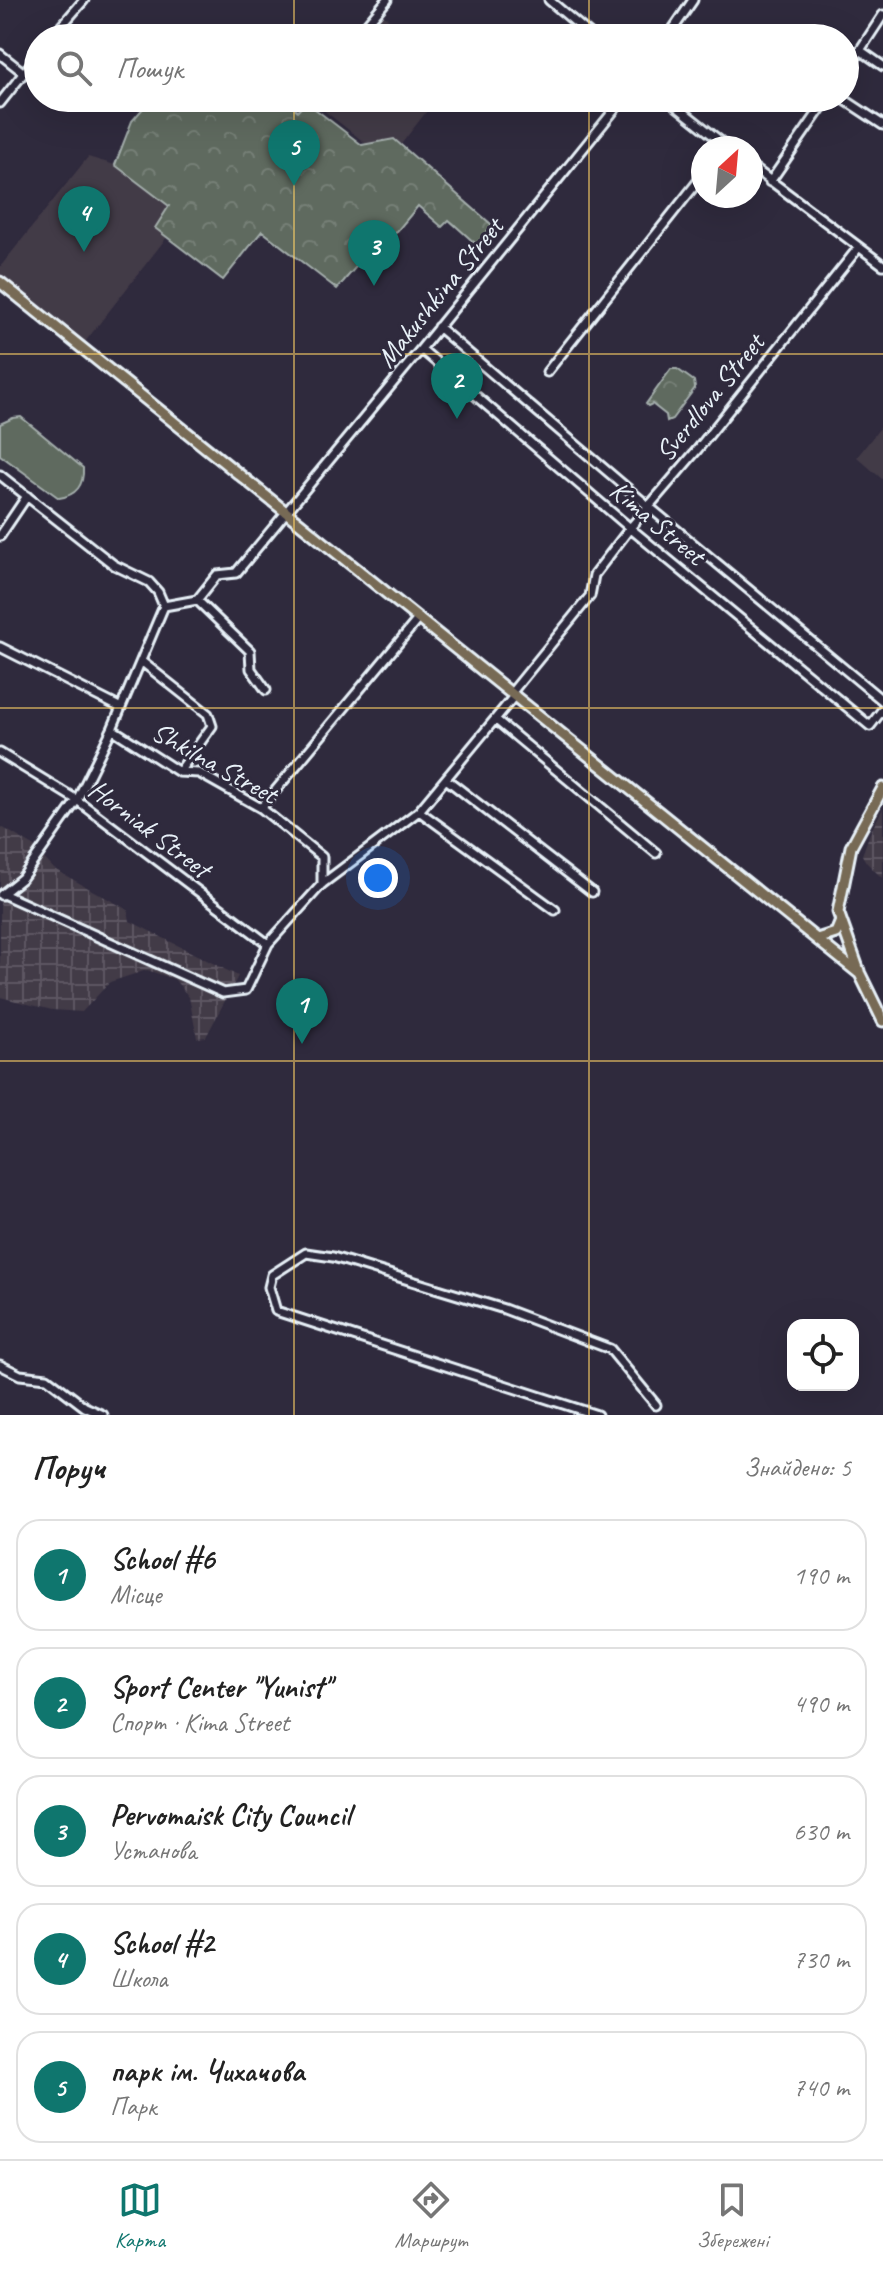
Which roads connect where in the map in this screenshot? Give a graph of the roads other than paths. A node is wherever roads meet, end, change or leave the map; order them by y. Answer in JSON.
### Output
{"nodes":[{"id":1,"x":84,"y":0,"type":"edge"},
{"id":2,"x":387,"y":0,"type":"edge"},
{"id":3,"x":549,"y":0,"type":"edge"},
{"id":4,"x":693,"y":0,"type":"edge"},
{"id":5,"x":883,"y":15,"type":"edge"},
{"id":6,"x":63,"y":24,"type":"edge"},
{"id":7,"x":367,"y":24,"type":"edge"},
{"id":8,"x":577,"y":24,"type":"edge"},
{"id":9,"x":677,"y":24,"type":"edge"},
{"id":10,"x":860,"y":50,"type":"joint"},
{"id":11,"x":0,"y":54,"type":"edge"},
{"id":12,"x":883,"y":66,"type":"edge"},
{"id":13,"x":24,"y":73,"type":"joint"},
{"id":14,"x":0,"y":103,"type":"edge"},
{"id":15,"x":859,"y":109,"type":"edge"},
{"id":16,"x":613,"y":112,"type":"edge"},
{"id":17,"x":683,"y":112,"type":"edge"},
{"id":18,"x":818,"y":112,"type":"edge"},
{"id":19,"x":883,"y":125,"type":"edge"},
{"id":20,"x":713,"y":136,"type":"edge"},
{"id":21,"x":763,"y":176,"type":"edge"},
{"id":22,"x":770,"y":182,"type":"junction"},
{"id":23,"x":691,"y":190,"type":"edge"},
{"id":24,"x":859,"y":247,"type":"junction"},
{"id":25,"x":883,"y":265,"type":"edge"},
{"id":26,"x":0,"y":282,"type":"edge"},
{"id":27,"x":438,"y":327,"type":"junction"},
{"id":28,"x":421,"y":349,"type":"junction"},
{"id":29,"x":547,"y":372,"type":"dead end"},
{"id":30,"x":0,"y":475,"type":"edge"},
{"id":31,"x":27,"y":496,"type":"junction"},
{"id":32,"x":648,"y":506,"type":"junction"},
{"id":33,"x":286,"y":512,"type":"junction"},
{"id":34,"x":630,"y":528,"type":"junction"},
{"id":35,"x":0,"y":536,"type":"edge"},
{"id":36,"x":197,"y":600,"type":"junction"},
{"id":37,"x":164,"y":606,"type":"junction"},
{"id":38,"x":419,"y":618,"type":"junction"},
{"id":39,"x":0,"y":647,"type":"edge"},
{"id":40,"x":141,"y":661,"type":"junction"},
{"id":41,"x":266,"y":690,"type":"dead end"},
{"id":42,"x":513,"y":694,"type":"junction"},
{"id":43,"x":883,"y":701,"type":"edge"},
{"id":44,"x":121,"y":708,"type":"junction"},
{"id":45,"x":883,"y":709,"type":"edge"},
{"id":46,"x":495,"y":719,"type":"junction"},
{"id":47,"x":112,"y":729,"type":"junction"},
{"id":48,"x":0,"y":753,"type":"edge"},
{"id":49,"x":179,"y":772,"type":"junction"},
{"id":50,"x":446,"y":779,"type":"junction"},
{"id":51,"x":883,"y":788,"type":"edge"},
{"id":52,"x":77,"y":800,"type":"junction"},
{"id":53,"x":261,"y":808,"type":"junction"},
{"id":54,"x":419,"y":811,"type":"junction"},
{"id":55,"x":656,"y":853,"type":"dead end"},
{"id":56,"x":322,"y":884,"type":"junction"},
{"id":57,"x":592,"y":892,"type":"dead end"},
{"id":58,"x":1,"y":895,"type":"edge"},
{"id":59,"x":555,"y":910,"type":"dead end"},
{"id":60,"x":841,"y":921,"type":"junction"},
{"id":61,"x":817,"y":939,"type":"junction"},
{"id":62,"x":268,"y":944,"type":"junction"},
{"id":63,"x":860,"y":974,"type":"junction"},
{"id":64,"x":883,"y":1021,"type":"edge"},
{"id":65,"x":0,"y":1365,"type":"edge"},
{"id":66,"x":656,"y":1405,"type":"dead end"},
{"id":67,"x":103,"y":1415,"type":"edge"},
{"id":68,"x":597,"y":1415,"type":"edge"}],
"edges":[{"from":1,"to":6,"type":"street"},
{"from":2,"to":7,"type":"street"},
{"from":3,"to":8,"type":"street"},
{"from":4,"to":9,"type":"street"},
{"from":5,"to":10,"type":"street"},
{"from":10,"to":12,"type":"street"},
{"from":11,"to":13,"type":"street"},
{"from":13,"to":14,"type":"street"},
{"from":15,"to":19,"type":"street"},
{"from":16,"to":27,"type":"street","name":"Makushkina Street"},
{"from":17,"to":20,"type":"street"},
{"from":18,"to":22,"type":"street"},
{"from":21,"to":22,"type":"street"},
{"from":22,"to":24,"type":"street"},
{"from":23,"to":29,"type":"street"},
{"from":24,"to":25,"type":"street"},
{"from":24,"to":32,"type":"street","name":"Sverdlova Street"},
{"from":26,"to":33,"type":"main road"},
{"from":27,"to":28,"type":"street","name":"Makushkina Street"},
{"from":27,"to":32,"type":"street","name":"Kima Street"},
{"from":28,"to":33,"type":"street","name":"Makushkina Street"},
{"from":28,"to":34,"type":"street","name":"Kima Street"},
{"from":30,"to":31,"type":"street"},
{"from":31,"to":35,"type":"street"},
{"from":31,"to":37,"type":"street"},
{"from":32,"to":34,"type":"street","name":"Sverdlova Street"},
{"from":32,"to":43,"type":"street","name":"Kima Street"},
{"from":33,"to":36,"type":"street","name":"Makushkina Street"},
{"from":33,"to":38,"type":"main road"},
{"from":34,"to":42,"type":"street","name":"Sverdlova Street"},
{"from":34,"to":45,"type":"street","name":"Kima Street"},
{"from":36,"to":37,"type":"street"},
{"from":36,"to":41,"type":"street"},
{"from":37,"to":40,"type":"street"},
{"from":38,"to":42,"type":"main road"},
{"from":38,"to":53,"type":"street"},
{"from":39,"to":44,"type":"street","name":"Shkilna Street"},
{"from":40,"to":44,"type":"street"},
{"from":40,"to":49,"type":"street"},
{"from":42,"to":46,"type":"street","name":"Sverdlova Street"},
{"from":42,"to":61,"type":"main road"},
{"from":44,"to":47,"type":"street","name":"Shkilna Street"},
{"from":46,"to":50,"type":"street","name":"Sverdlova Street"},
{"from":46,"to":55,"type":"street"},
{"from":47,"to":49,"type":"street","name":"Shkilna Street"},
{"from":47,"to":52,"type":"street"},
{"from":48,"to":52,"type":"street","name":"Horniak Street"},
{"from":49,"to":53,"type":"street","name":"Shkilna Street"},
{"from":50,"to":54,"type":"street","name":"Sverdlova Street"},
{"from":50,"to":57,"type":"street"},
{"from":51,"to":60,"type":"main road"},
{"from":52,"to":58,"type":"street"},
{"from":52,"to":62,"type":"street","name":"Horniak Street"},
{"from":53,"to":56,"type":"street","name":"Shkilna Street"},
{"from":54,"to":56,"type":"street","name":"Sverdlova Street"},
{"from":54,"to":59,"type":"street"},
{"from":56,"to":62,"type":"street","name":"Sverdlova Street"},
{"from":58,"to":62,"type":"street","name":"Sverdlova Street"},
{"from":60,"to":61,"type":"main road"},
{"from":60,"to":63,"type":"main road"},
{"from":61,"to":63,"type":"main road"},
{"from":63,"to":64,"type":"main road"},
{"from":65,"to":67,"type":"street"},
{"from":66,"to":68,"type":"street"}]}
